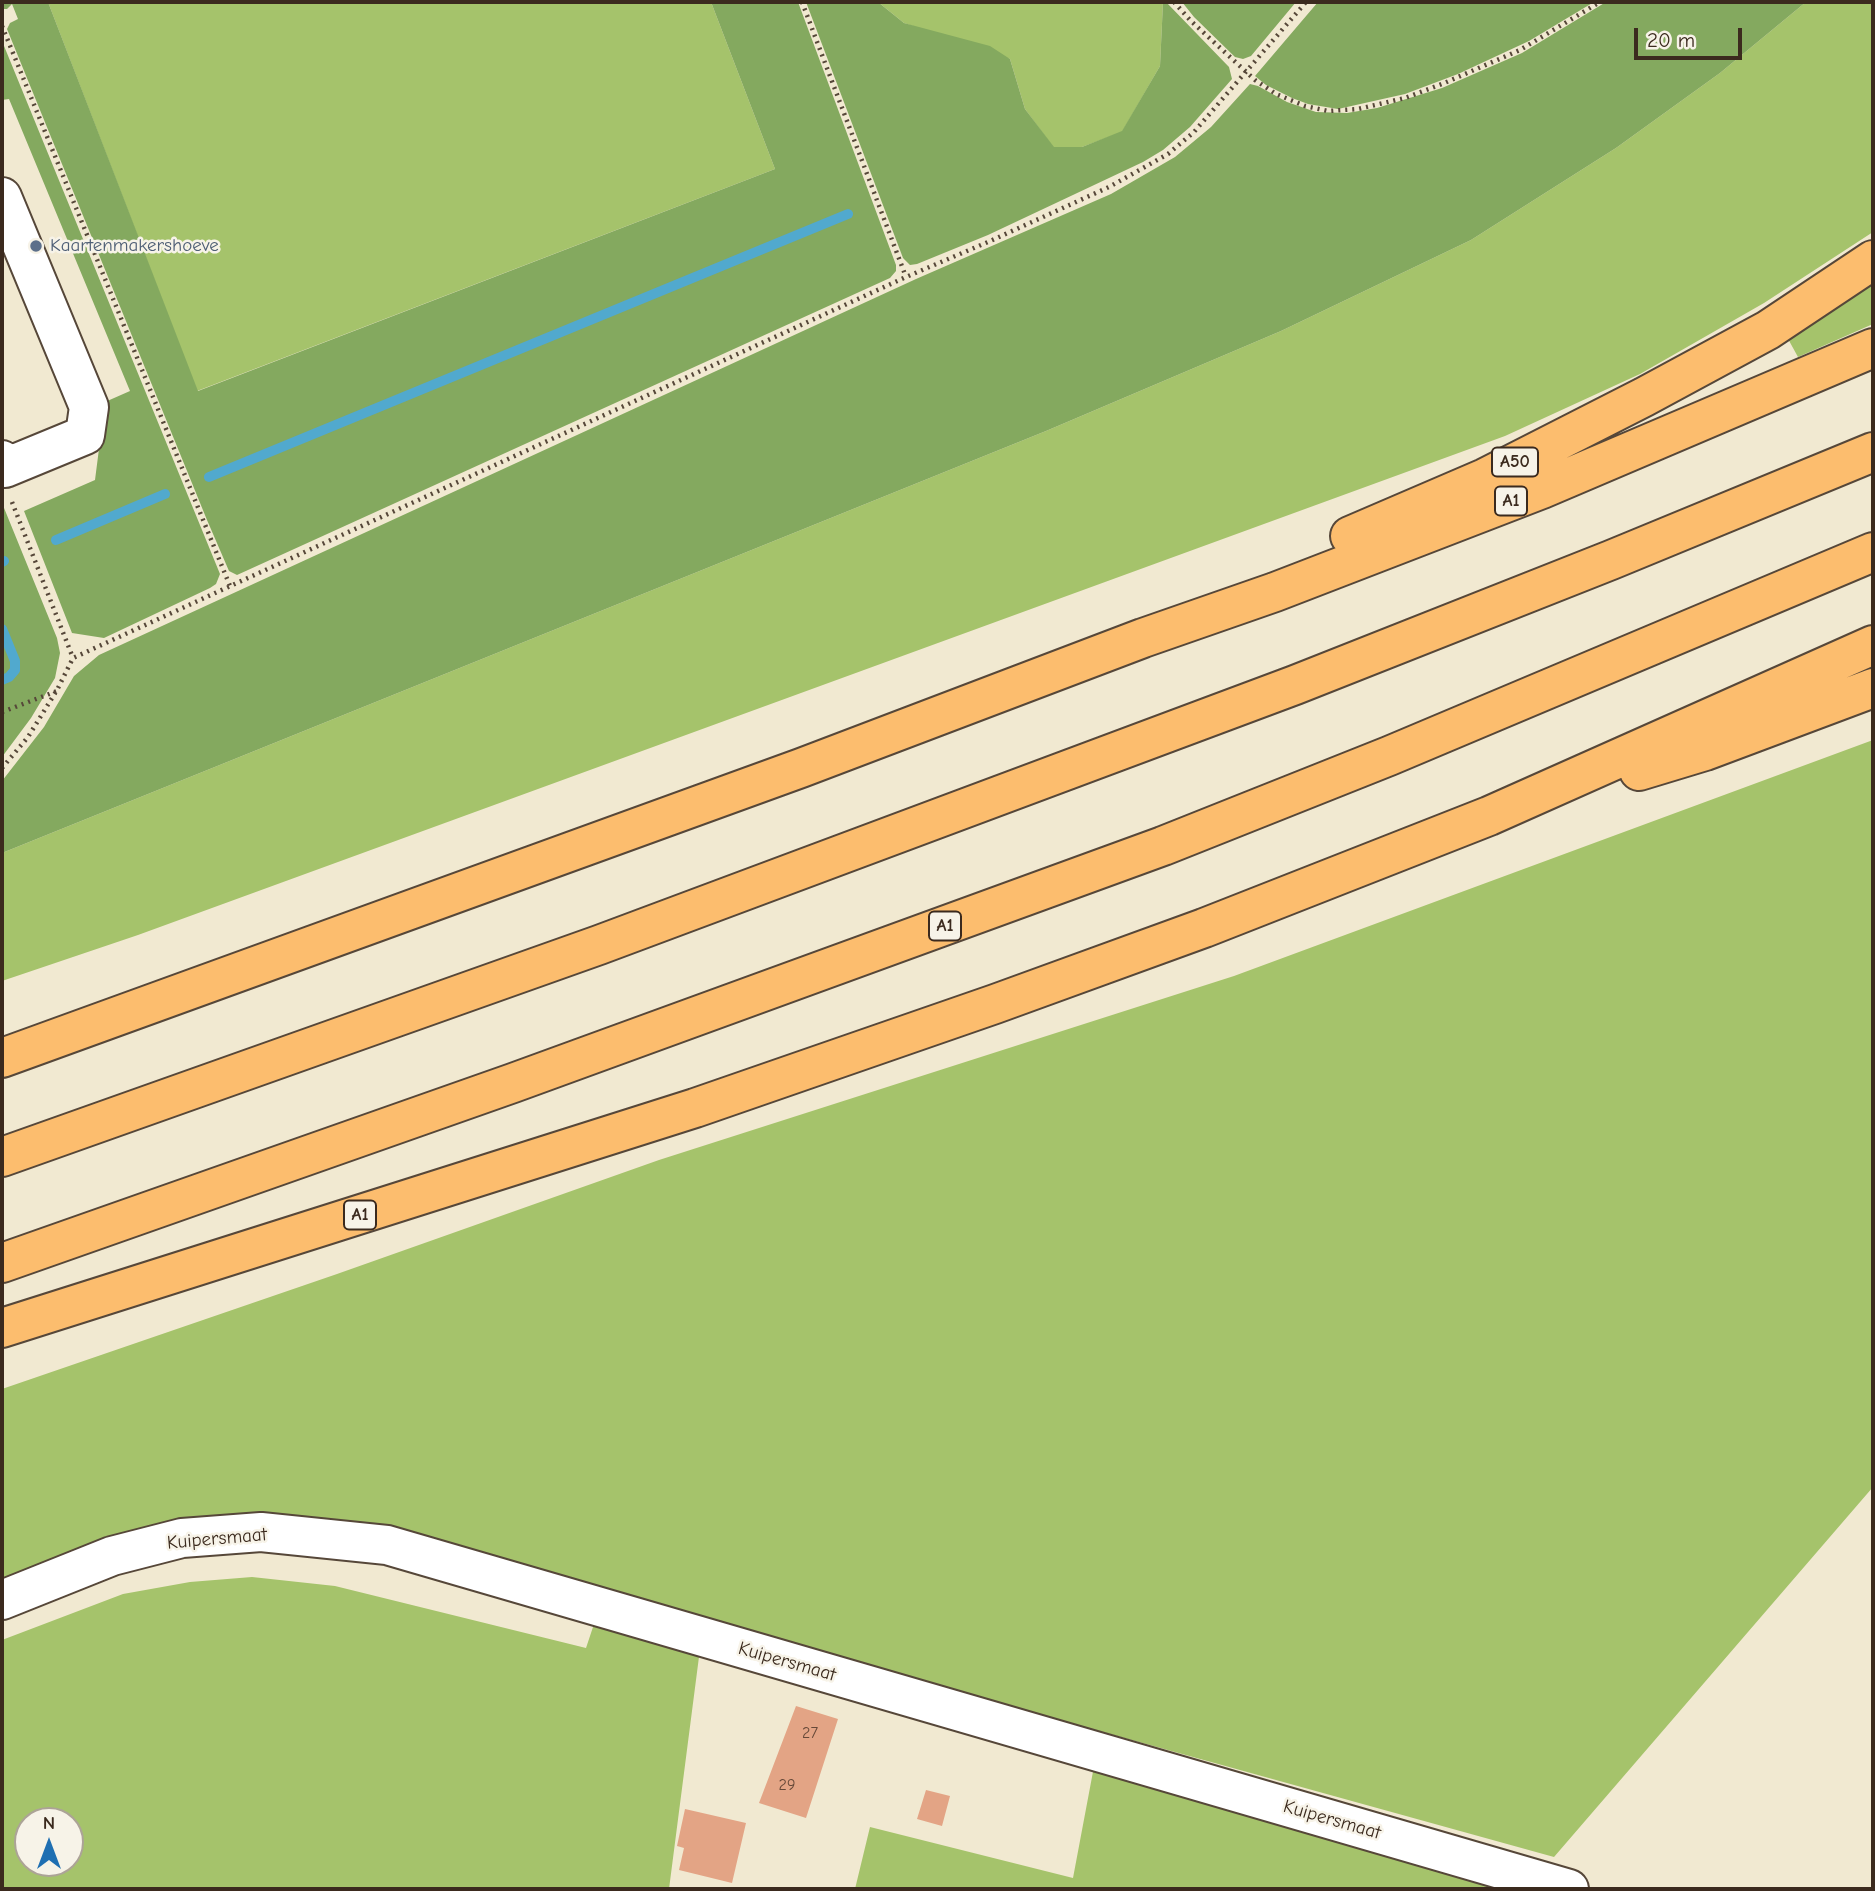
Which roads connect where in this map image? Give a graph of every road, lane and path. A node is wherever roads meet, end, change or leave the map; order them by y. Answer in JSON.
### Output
{"nodes":[{"id":1,"x":802,"y":2,"type":"edge"},
{"id":2,"x":1174,"y":2,"type":"edge"},
{"id":3,"x":1306,"y":2,"type":"edge"},
{"id":4,"x":1600,"y":2,"type":"edge"},
{"id":5,"x":2,"y":26,"type":"edge"},
{"id":6,"x":1246,"y":73,"type":"junction"},
{"id":7,"x":2,"y":197,"type":"edge"},
{"id":8,"x":1873,"y":260,"type":"edge"},
{"id":9,"x":906,"y":277,"type":"junction"},
{"id":10,"x":1873,"y":348,"type":"edge"},
{"id":11,"x":1873,"y":452,"type":"edge"},
{"id":12,"x":4,"y":464,"type":"edge"},
{"id":13,"x":1873,"y":552,"type":"edge"},
{"id":14,"x":230,"y":586,"type":"junction"},
{"id":15,"x":1143,"y":638,"type":"junction"},
{"id":16,"x":1873,"y":645,"type":"edge"},
{"id":17,"x":73,"y":658,"type":"junction"},
{"id":18,"x":1873,"y":688,"type":"edge"},
{"id":19,"x":57,"y":690,"type":"junction"},
{"id":20,"x":2,"y":712,"type":"edge"},
{"id":21,"x":2,"y":768,"type":"edge"},
{"id":22,"x":1489,"y":816,"type":"junction"},
{"id":23,"x":2,"y":1058,"type":"edge"},
{"id":24,"x":2,"y":1157,"type":"edge"},
{"id":25,"x":2,"y":1263,"type":"edge"},
{"id":26,"x":9,"y":1328,"type":"edge"},
{"id":27,"x":2,"y":1600,"type":"edge"},
{"id":28,"x":1569,"y":1889,"type":"edge"}],
"edges":[{"from":1,"to":9,"type":"path"},
{"from":2,"to":6,"type":"path"},
{"from":3,"to":6,"type":"path"},
{"from":4,"to":6,"type":"path"},
{"from":5,"to":14,"type":"path"},
{"from":6,"to":9,"type":"path"},
{"from":7,"to":12,"type":"street"},
{"from":8,"to":15,"type":"highway","number":"A50"},
{"from":9,"to":14,"type":"path"},
{"from":10,"to":15,"type":"highway","number":"A1"},
{"from":11,"to":24,"type":"highway"},
{"from":12,"to":17,"type":"path"},
{"from":13,"to":25,"type":"highway","number":"A1"},
{"from":14,"to":17,"type":"path"},
{"from":15,"to":23,"type":"highway","number":"A1"},
{"from":16,"to":22,"type":"highway","number":"A1"},
{"from":17,"to":19,"type":"path"},
{"from":18,"to":22,"type":"highway","number":"A1"},
{"from":19,"to":20,"type":"path"},
{"from":19,"to":21,"type":"path"},
{"from":22,"to":26,"type":"highway","number":"A1"},
{"from":27,"to":28,"type":"street","name":"Kuipersmaat"}]}
